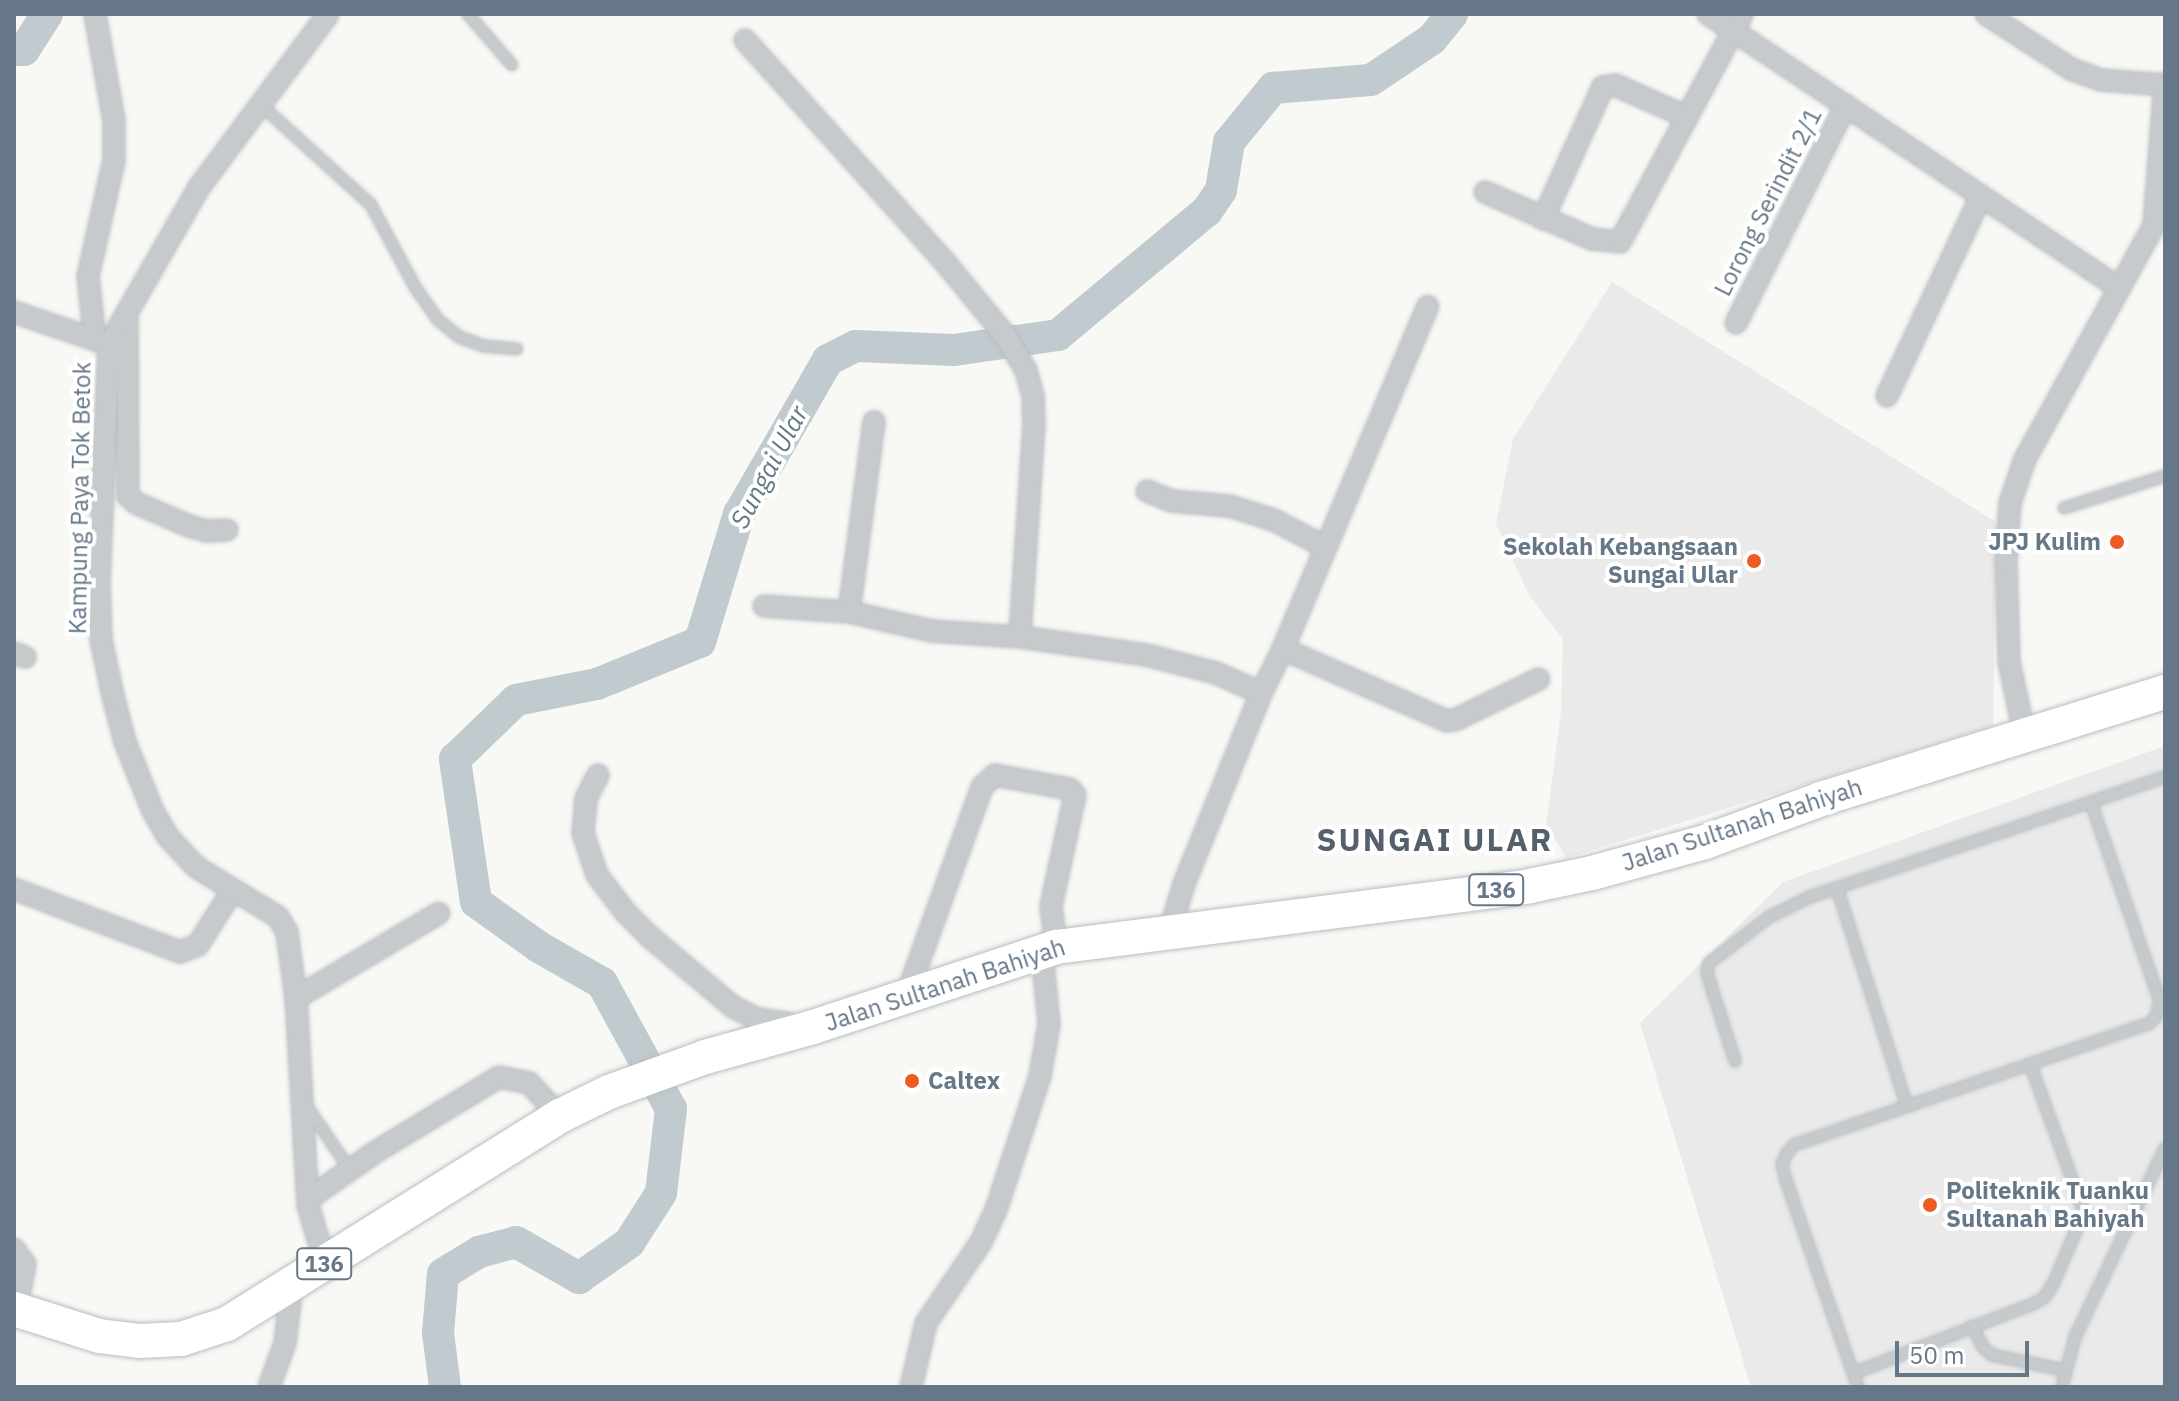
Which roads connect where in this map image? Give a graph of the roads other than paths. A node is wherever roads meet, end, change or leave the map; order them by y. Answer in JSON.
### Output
{"nodes":[{"id":1,"x":95,"y":14,"type":"edge"},
{"id":2,"x":328,"y":14,"type":"edge"},
{"id":3,"x":468,"y":14,"type":"edge"},
{"id":4,"x":1708,"y":14,"type":"edge"},
{"id":5,"x":1986,"y":14,"type":"edge"},
{"id":6,"x":1737,"y":22,"type":"edge"},
{"id":7,"x":745,"y":40,"type":"dead end"},
{"id":8,"x":512,"y":65,"type":"dead end"},
{"id":9,"x":2165,"y":84,"type":"edge"},
{"id":10,"x":260,"y":104,"type":"junction"},
{"id":11,"x":1846,"y":105,"type":"junction"},
{"id":12,"x":1687,"y":117,"type":"junction"},
{"id":13,"x":1485,"y":192,"type":"dead end"},
{"id":14,"x":1981,"y":196,"type":"junction"},
{"id":15,"x":1543,"y":219,"type":"junction"},
{"id":16,"x":2118,"y":287,"type":"junction"},
{"id":17,"x":1428,"y":306,"type":"dead end"},
{"id":18,"x":14,"y":312,"type":"edge"},
{"id":19,"x":127,"y":314,"type":"junction"},
{"id":20,"x":1736,"y":323,"type":"dead end"},
{"id":21,"x":102,"y":342,"type":"junction"},
{"id":22,"x":517,"y":349,"type":"dead end"},
{"id":23,"x":1887,"y":396,"type":"dead end"},
{"id":24,"x":874,"y":422,"type":"dead end"},
{"id":25,"x":2165,"y":476,"type":"edge"},
{"id":26,"x":1147,"y":491,"type":"dead end"},
{"id":27,"x":2064,"y":508,"type":"dead end"},
{"id":28,"x":227,"y":530,"type":"dead end"},
{"id":29,"x":1325,"y":547,"type":"junction"},
{"id":30,"x":764,"y":606,"type":"dead end"},
{"id":31,"x":849,"y":612,"type":"junction"},
{"id":32,"x":1020,"y":637,"type":"junction"},
{"id":33,"x":1283,"y":649,"type":"junction"},
{"id":34,"x":1539,"y":679,"type":"dead end"},
{"id":35,"x":2165,"y":692,"type":"edge"},
{"id":36,"x":1261,"y":693,"type":"junction"},
{"id":37,"x":2025,"y":737,"type":"junction"},
{"id":38,"x":598,"y":775,"type":"dead end"},
{"id":39,"x":2165,"y":777,"type":"edge"},
{"id":40,"x":2091,"y":803,"type":"junction"},
{"id":41,"x":1837,"y":888,"type":"junction"},
{"id":42,"x":14,"y":889,"type":"edge"},
{"id":43,"x":232,"y":891,"type":"junction"},
{"id":44,"x":439,"y":913,"type":"dead end"},
{"id":45,"x":1170,"y":930,"type":"junction"},
{"id":46,"x":1049,"y":949,"type":"junction"},
{"id":47,"x":906,"y":997,"type":"junction"},
{"id":48,"x":296,"y":998,"type":"junction"},
{"id":49,"x":813,"y":1027,"type":"junction"},
{"id":50,"x":1735,"y":1061,"type":"dead end"},
{"id":51,"x":2030,"y":1064,"type":"junction"},
{"id":52,"x":303,"y":1100,"type":"junction"},
{"id":53,"x":1907,"y":1106,"type":"junction"},
{"id":54,"x":560,"y":1116,"type":"junction"},
{"id":55,"x":2165,"y":1148,"type":"edge"},
{"id":56,"x":350,"y":1170,"type":"junction"},
{"id":57,"x":308,"y":1199,"type":"junction"},
{"id":58,"x":14,"y":1249,"type":"edge"},
{"id":59,"x":325,"y":1263,"type":"junction"},
{"id":60,"x":292,"y":1285,"type":"junction"},
{"id":61,"x":15,"y":1310,"type":"edge"},
{"id":62,"x":1972,"y":1326,"type":"junction"},
{"id":63,"x":2064,"y":1370,"type":"junction"},
{"id":64,"x":1854,"y":1373,"type":"junction"},
{"id":65,"x":269,"y":1387,"type":"edge"},
{"id":66,"x":911,"y":1387,"type":"edge"},
{"id":67,"x":1858,"y":1387,"type":"edge"},
{"id":68,"x":2062,"y":1387,"type":"edge"}],
"edges":[{"from":1,"to":21,"type":"street"},
{"from":2,"to":10,"type":"street","name":"Kampung Paya Tok Betok"},
{"from":3,"to":8,"type":"lane"},
{"from":4,"to":6,"type":"street"},
{"from":5,"to":9,"type":"street"},
{"from":6,"to":11,"type":"street"},
{"from":6,"to":12,"type":"street"},
{"from":7,"to":32,"type":"street"},
{"from":9,"to":16,"type":"street"},
{"from":10,"to":19,"type":"street","name":"Kampung Paya Tok Betok"},
{"from":10,"to":22,"type":"lane"},
{"from":11,"to":14,"type":"street"},
{"from":11,"to":20,"type":"street","name":"Lorong Serindit 2/1"},
{"from":12,"to":15,"type":"street"},
{"from":12,"to":15,"type":"street"},
{"from":13,"to":15,"type":"street"},
{"from":14,"to":16,"type":"street"},
{"from":14,"to":23,"type":"street"},
{"from":16,"to":37,"type":"street"},
{"from":17,"to":29,"type":"street"},
{"from":18,"to":21,"type":"street"},
{"from":19,"to":21,"type":"street","name":"Kampung Paya Tok Betok"},
{"from":19,"to":28,"type":"street"},
{"from":21,"to":43,"type":"street","name":"Kampung Paya Tok Betok"},
{"from":24,"to":31,"type":"street"},
{"from":25,"to":27,"type":"lane"},
{"from":26,"to":29,"type":"street"},
{"from":29,"to":33,"type":"street"},
{"from":30,"to":31,"type":"street"},
{"from":31,"to":32,"type":"street"},
{"from":32,"to":36,"type":"street"},
{"from":33,"to":34,"type":"street"},
{"from":33,"to":36,"type":"street"},
{"from":35,"to":37,"type":"main road","name":"Jalan Sultanah Bahiyah","number":"136"},
{"from":36,"to":45,"type":"street"},
{"from":37,"to":45,"type":"main road","name":"Jalan Sultanah Bahiyah","number":"136"},
{"from":38,"to":49,"type":"street"},
{"from":39,"to":40,"type":"lane"},
{"from":40,"to":41,"type":"lane"},
{"from":40,"to":51,"type":"lane"},
{"from":41,"to":50,"type":"lane"},
{"from":41,"to":53,"type":"lane"},
{"from":42,"to":43,"type":"street"},
{"from":43,"to":48,"type":"street","name":"Kampung Paya Tok Betok"},
{"from":44,"to":48,"type":"street"},
{"from":45,"to":46,"type":"main road","name":"Jalan Sultanah Bahiyah","number":"136"},
{"from":46,"to":47,"type":"main road","name":"Jalan Sultanah Bahiyah","number":"136"},
{"from":46,"to":47,"type":"street"},
{"from":46,"to":66,"type":"street"},
{"from":47,"to":49,"type":"main road","name":"Jalan Sultanah Bahiyah","number":"136"},
{"from":48,"to":52,"type":"street","name":"Kampung Paya Tok Betok"},
{"from":49,"to":54,"type":"main road","name":"Jalan Sultanah Bahiyah","number":"136"},
{"from":51,"to":53,"type":"lane"},
{"from":51,"to":62,"type":"lane"},
{"from":52,"to":56,"type":"lane"},
{"from":52,"to":57,"type":"street","name":"Kampung Paya Tok Betok"},
{"from":53,"to":64,"type":"lane"},
{"from":54,"to":56,"type":"street"},
{"from":54,"to":59,"type":"main road","name":"Jalan Sultanah Bahiyah","number":"136"},
{"from":55,"to":63,"type":"lane"},
{"from":56,"to":57,"type":"street"},
{"from":57,"to":59,"type":"street","name":"Kampung Paya Tok Betok"},
{"from":58,"to":61,"type":"street"},
{"from":59,"to":60,"type":"main road","name":"Jalan Sultanah Bahiyah","number":"136"},
{"from":60,"to":61,"type":"main road","name":"Jalan Sultanah Bahiyah","number":"136"},
{"from":60,"to":65,"type":"street"},
{"from":62,"to":63,"type":"lane"},
{"from":62,"to":64,"type":"lane"},
{"from":63,"to":68,"type":"lane"},
{"from":64,"to":67,"type":"lane"}]}
